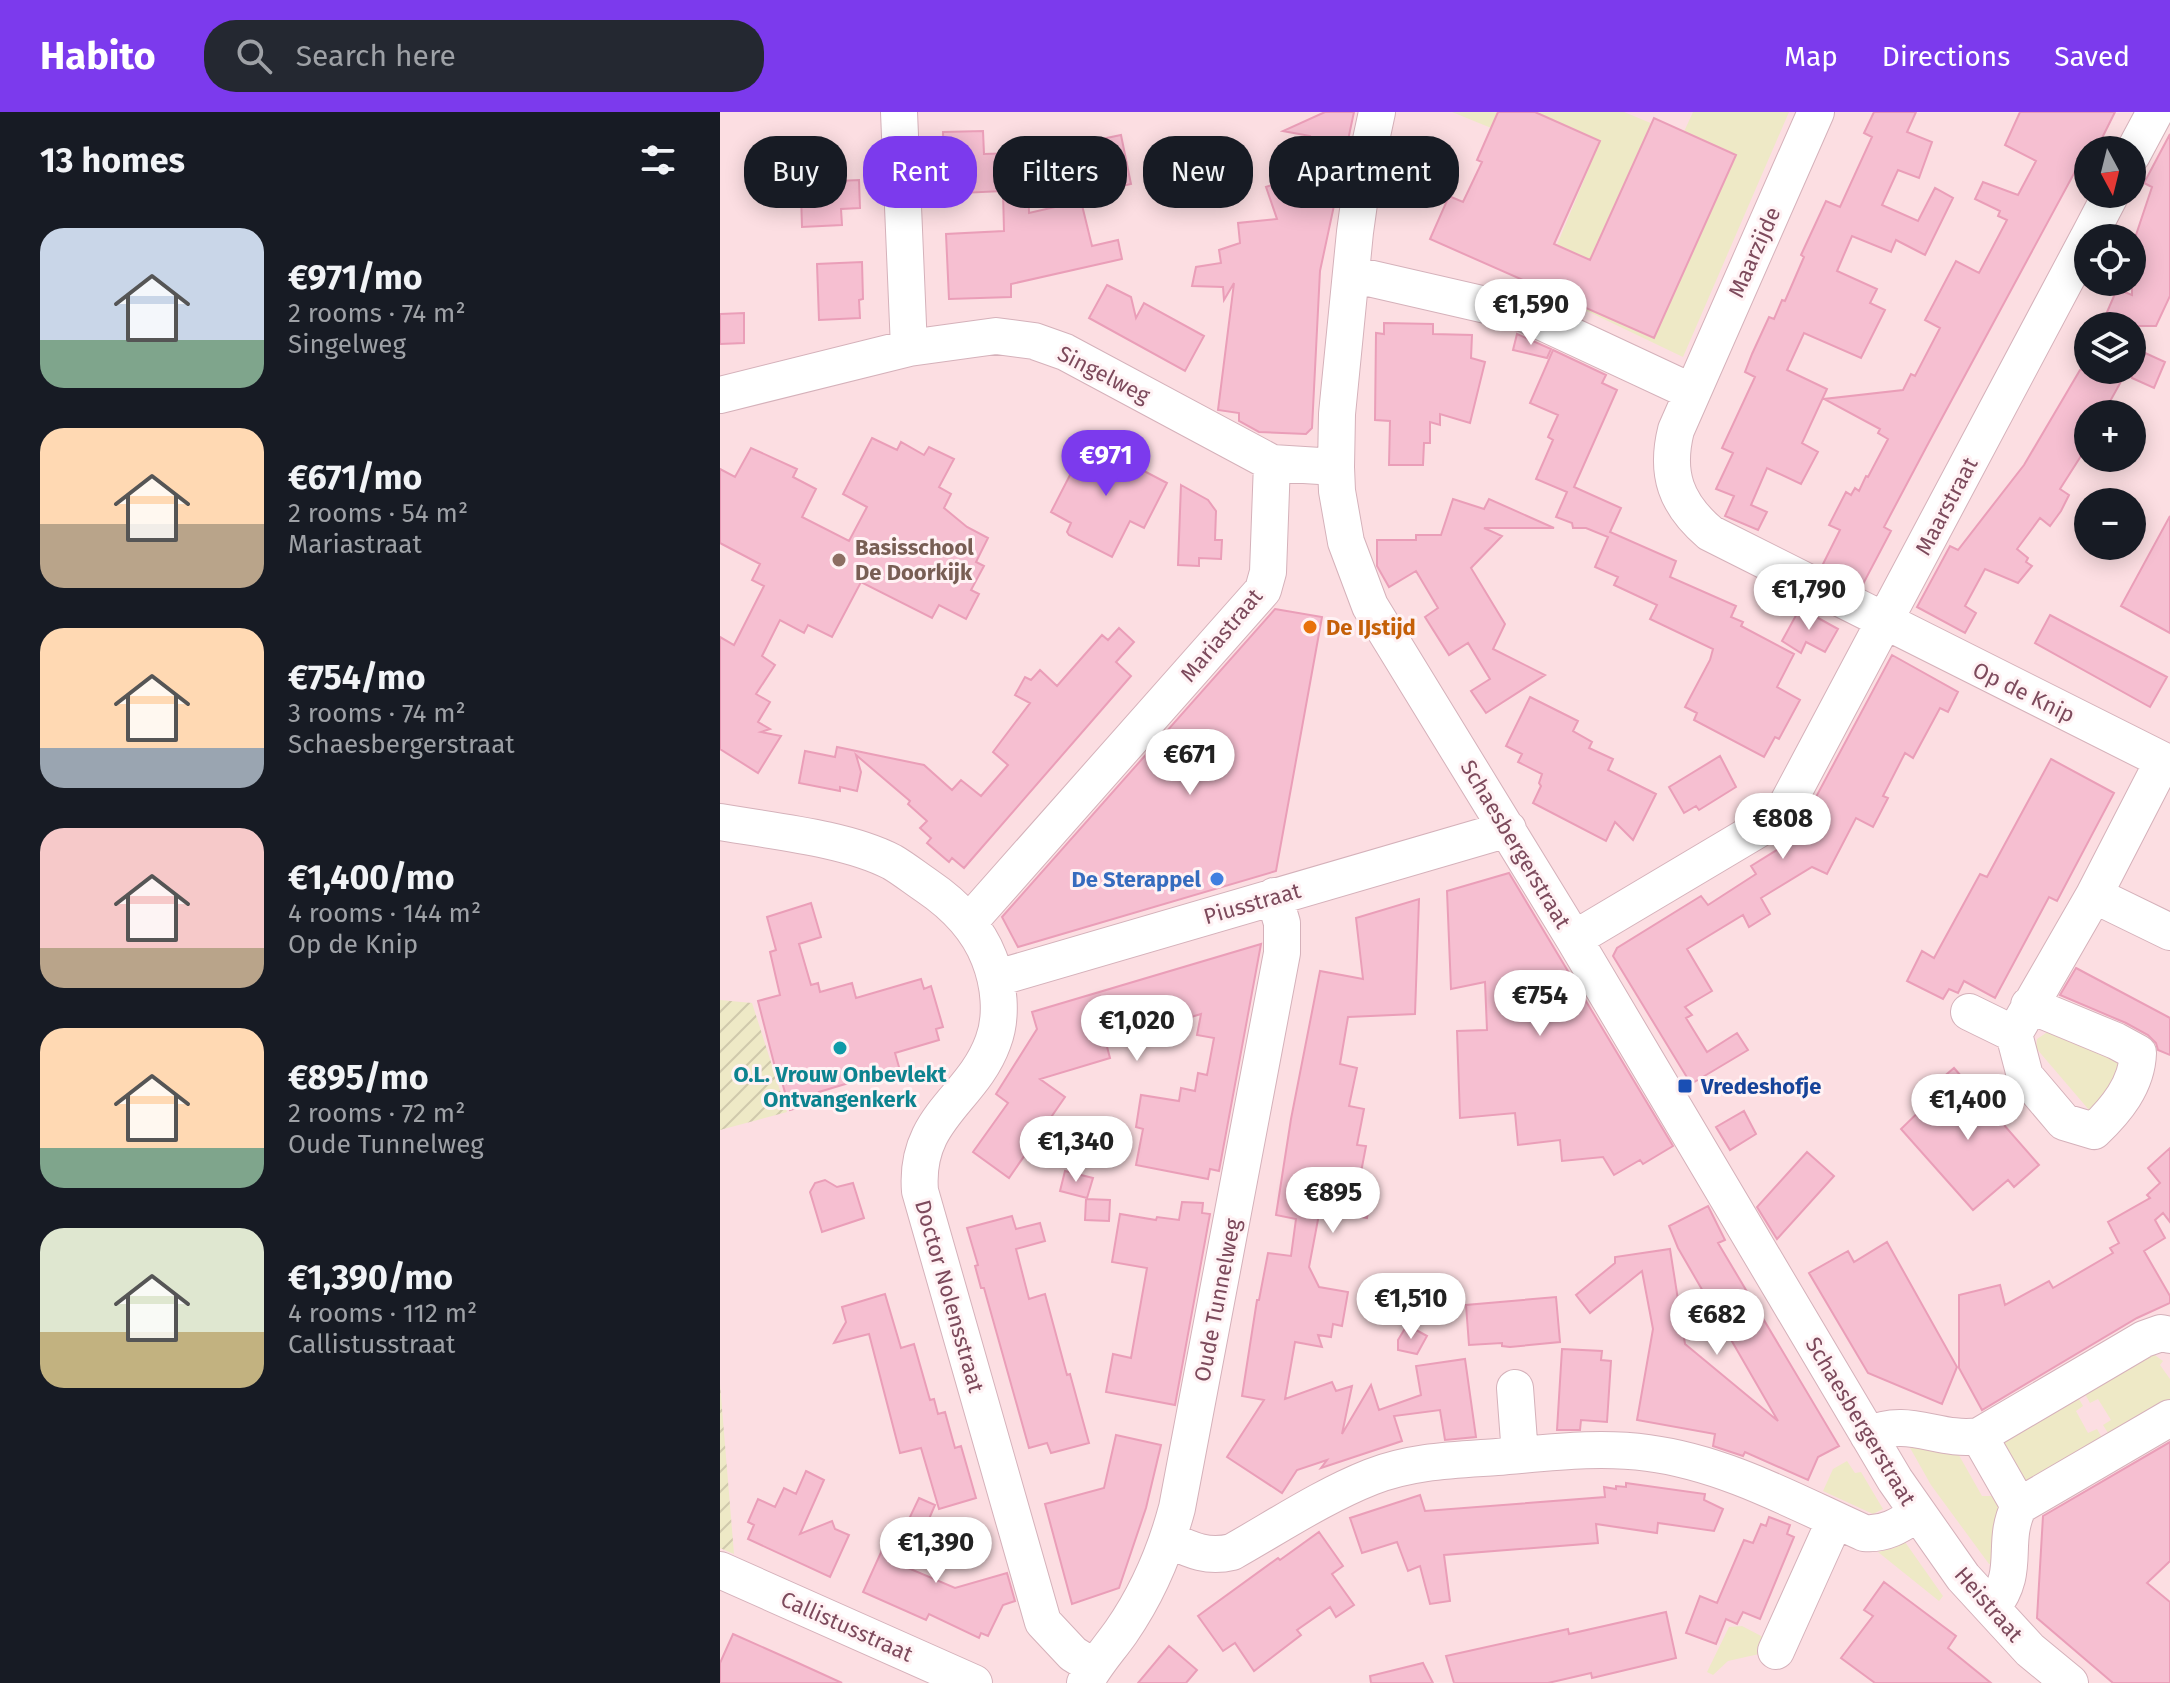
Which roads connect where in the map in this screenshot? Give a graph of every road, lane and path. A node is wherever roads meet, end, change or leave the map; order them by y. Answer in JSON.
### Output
{"nodes":[{"id":1,"x":899,"y":112,"type":"edge"},
{"id":2,"x":1377,"y":112,"type":"edge"},
{"id":3,"x":1816,"y":112,"type":"edge"},
{"id":4,"x":2155,"y":112,"type":"edge"},
{"id":5,"x":2142,"y":136,"type":"edge"},
{"id":6,"x":2074,"y":264,"type":"edge"},
{"id":7,"x":1351,"y":274,"type":"junction"},
{"id":8,"x":909,"y":348,"type":"junction"},
{"id":9,"x":1692,"y":392,"type":"junction"},
{"id":10,"x":720,"y":395,"type":"edge"},
{"id":11,"x":1272,"y":463,"type":"junction"},
{"id":12,"x":1336,"y":467,"type":"junction"},
{"id":13,"x":1884,"y":623,"type":"junction"},
{"id":14,"x":2166,"y":762,"type":"edge"},
{"id":15,"x":720,"y":822,"type":"edge"},
{"id":16,"x":1508,"y":829,"type":"junction"},
{"id":17,"x":2094,"y":895,"type":"junction"},
{"id":18,"x":1274,"y":896,"type":"junction"},
{"id":19,"x":970,"y":921,"type":"junction"},
{"id":20,"x":2170,"y":932,"type":"edge"},
{"id":21,"x":1574,"y":939,"type":"junction"},
{"id":22,"x":997,"y":978,"type":"junction"},
{"id":23,"x":1969,"y":1012,"type":"dead end"},
{"id":24,"x":2170,"y":1335,"type":"edge"},
{"id":25,"x":1515,"y":1388,"type":"dead end"},
{"id":26,"x":2170,"y":1418,"type":"edge"},
{"id":27,"x":1868,"y":1435,"type":"junction"},
{"id":28,"x":1979,"y":1436,"type":"junction"},
{"id":29,"x":1520,"y":1455,"type":"junction"},
{"id":30,"x":2019,"y":1506,"type":"junction"},
{"id":31,"x":1917,"y":1514,"type":"junction"},
{"id":32,"x":1835,"y":1520,"type":"junction"},
{"id":33,"x":1169,"y":1540,"type":"junction"},
{"id":34,"x":720,"y":1570,"type":"edge"},
{"id":35,"x":1992,"y":1608,"type":"junction"},
{"id":36,"x":1776,"y":1651,"type":"dead end"},
{"id":37,"x":1090,"y":1675,"type":"edge"},
{"id":38,"x":974,"y":1683,"type":"edge"},
{"id":39,"x":2070,"y":1683,"type":"edge"}],
"edges":[{"from":1,"to":8,"type":"street"},
{"from":2,"to":7,"type":"street","name":"Schaesbergerstraat"},
{"from":3,"to":9,"type":"street","name":"Maarzijde"},
{"from":4,"to":5,"type":"street"},
{"from":6,"to":13,"type":"street","name":"Maarstraat"},
{"from":7,"to":9,"type":"street"},
{"from":7,"to":12,"type":"street","name":"Schaesbergerstraat"},
{"from":8,"to":10,"type":"street","name":"Singelweg"},
{"from":8,"to":11,"type":"street","name":"Singelweg"},
{"from":9,"to":13,"type":"street","name":"Maarzijde"},
{"from":11,"to":12,"type":"street","name":"Singelweg"},
{"from":11,"to":19,"type":"street","name":"Mariastraat"},
{"from":12,"to":16,"type":"street","name":"Schaesbergerstraat"},
{"from":13,"to":14,"type":"street","name":"Op de Knip"},
{"from":13,"to":21,"type":"street","name":"Maarstraat"},
{"from":14,"to":17,"type":"street","name":"Op de Knip"},
{"from":15,"to":19,"type":"street"},
{"from":16,"to":18,"type":"street","name":"Piusstraat"},
{"from":16,"to":21,"type":"street","name":"Schaesbergerstraat"},
{"from":17,"to":20,"type":"street"},
{"from":17,"to":23,"type":"street","name":"Op de Knip"},
{"from":18,"to":22,"type":"street","name":"Piusstraat"},
{"from":18,"to":33,"type":"street","name":"Oude Tunnelweg"},
{"from":19,"to":22,"type":"street","name":"Doctor Nolensstraat"},
{"from":21,"to":27,"type":"street","name":"Schaesbergerstraat"},
{"from":22,"to":37,"type":"street","name":"Doctor Nolensstraat"},
{"from":24,"to":28,"type":"street"},
{"from":25,"to":29,"type":"street"},
{"from":26,"to":30,"type":"street"},
{"from":27,"to":28,"type":"street"},
{"from":27,"to":31,"type":"street","name":"Schaesbergerstraat"},
{"from":28,"to":30,"type":"street"},
{"from":29,"to":32,"type":"street"},
{"from":29,"to":33,"type":"street"},
{"from":30,"to":35,"type":"street"},
{"from":31,"to":32,"type":"street"},
{"from":31,"to":35,"type":"street","name":"Heistraat"},
{"from":32,"to":36,"type":"street"},
{"from":33,"to":37,"type":"street","name":"Oude Tunnelweg"},
{"from":34,"to":38,"type":"street","name":"Callistusstraat"},
{"from":35,"to":39,"type":"street","name":"Heistraat"}]}
